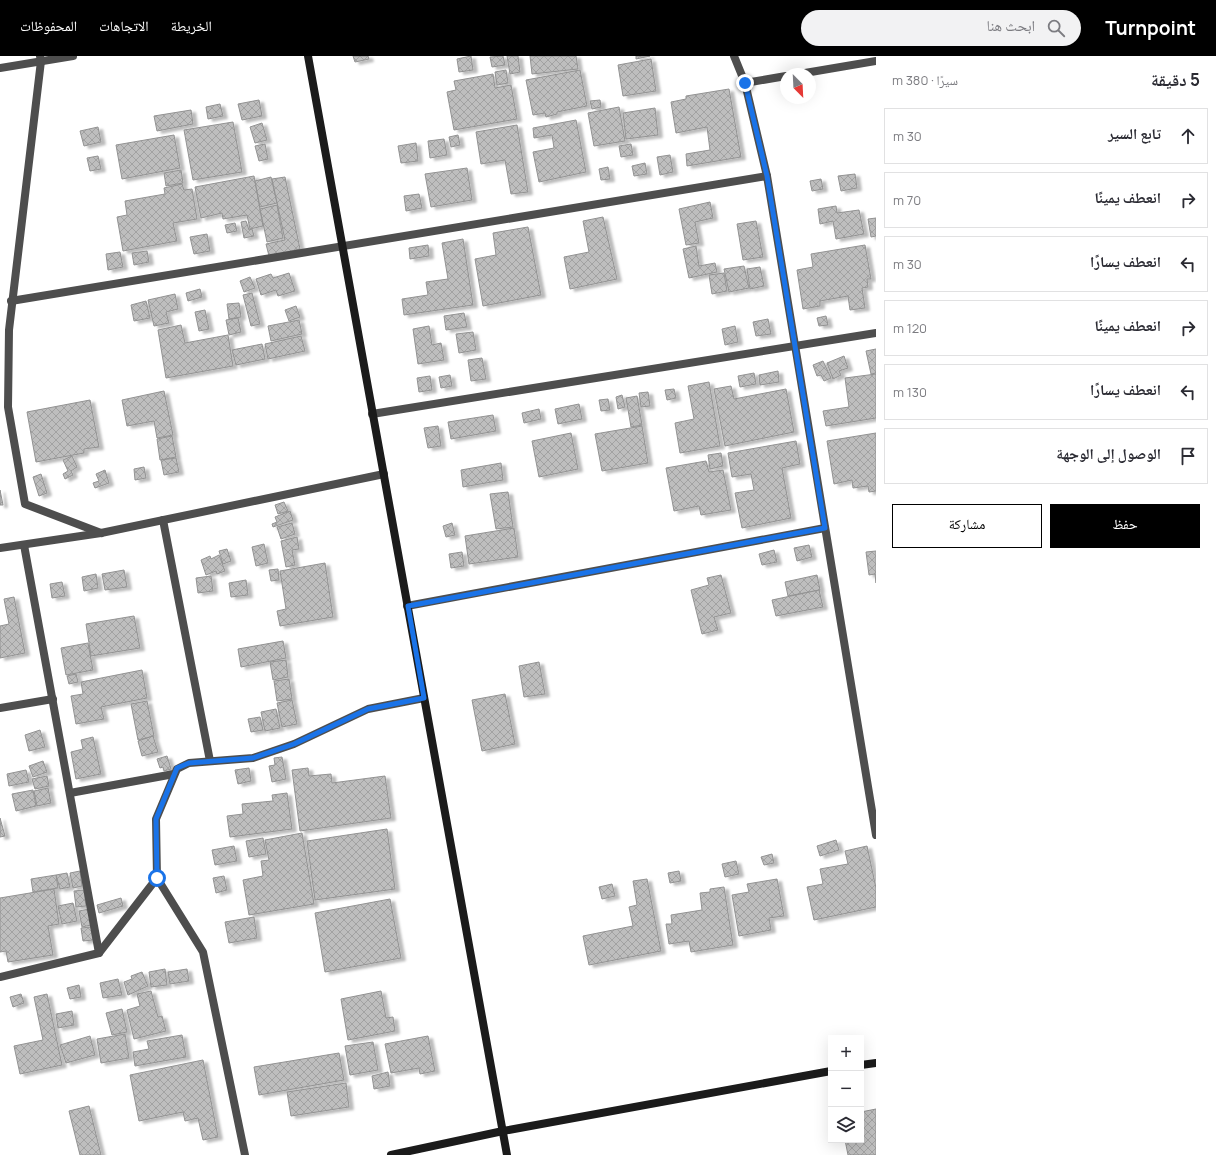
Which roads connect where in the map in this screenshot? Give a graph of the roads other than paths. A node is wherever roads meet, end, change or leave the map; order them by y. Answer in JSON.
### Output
{"nodes":[{"id":1,"x":73,"y":56,"type":"edge"},
{"id":2,"x":308,"y":56,"type":"edge"},
{"id":3,"x":734,"y":56,"type":"edge"},
{"id":4,"x":41,"y":59,"type":"edge"},
{"id":5,"x":876,"y":61,"type":"edge"},
{"id":6,"x":0,"y":68,"type":"edge"},
{"id":7,"x":816,"y":71,"type":"edge"},
{"id":8,"x":780,"y":77,"type":"edge"},
{"id":9,"x":745,"y":83,"type":"junction"},
{"id":10,"x":767,"y":176,"type":"junction"},
{"id":11,"x":342,"y":246,"type":"junction"},
{"id":12,"x":11,"y":301,"type":"junction"},
{"id":13,"x":876,"y":333,"type":"edge"},
{"id":14,"x":796,"y":346,"type":"junction"},
{"id":15,"x":372,"y":414,"type":"junction"},
{"id":16,"x":384,"y":474,"type":"junction"},
{"id":17,"x":163,"y":520,"type":"junction"},
{"id":18,"x":825,"y":528,"type":"junction"},
{"id":19,"x":101,"y":533,"type":"junction"},
{"id":20,"x":24,"y":545,"type":"junction"},
{"id":21,"x":0,"y":548,"type":"edge"},
{"id":22,"x":408,"y":606,"type":"junction"},
{"id":23,"x":424,"y":698,"type":"junction"},
{"id":24,"x":53,"y":699,"type":"junction"},
{"id":25,"x":0,"y":708,"type":"edge"},
{"id":26,"x":210,"y":761,"type":"junction"},
{"id":27,"x":174,"y":774,"type":"junction"},
{"id":28,"x":70,"y":793,"type":"junction"},
{"id":29,"x":876,"y":836,"type":"edge"},
{"id":30,"x":157,"y":878,"type":"junction"},
{"id":31,"x":100,"y":953,"type":"junction"},
{"id":32,"x":0,"y":977,"type":"edge"},
{"id":33,"x":876,"y":1062,"type":"edge"},
{"id":34,"x":864,"y":1064,"type":"edge"},
{"id":35,"x":828,"y":1072,"type":"edge"},
{"id":36,"x":503,"y":1132,"type":"junction"},
{"id":37,"x":245,"y":1155,"type":"edge"},
{"id":38,"x":391,"y":1155,"type":"edge"},
{"id":39,"x":507,"y":1155,"type":"edge"}],
"edges":[{"from":1,"to":4,"type":"street"},
{"from":2,"to":11,"type":"street"},
{"from":3,"to":9,"type":"street"},
{"from":4,"to":6,"type":"street"},
{"from":4,"to":12,"type":"street"},
{"from":5,"to":7,"type":"street"},
{"from":8,"to":9,"type":"street"},
{"from":9,"to":10,"type":"street"},
{"from":10,"to":11,"type":"street"},
{"from":10,"to":14,"type":"street"},
{"from":11,"to":12,"type":"street"},
{"from":11,"to":15,"type":"street"},
{"from":12,"to":19,"type":"street"},
{"from":13,"to":14,"type":"street"},
{"from":14,"to":15,"type":"street"},
{"from":14,"to":18,"type":"street"},
{"from":15,"to":16,"type":"street"},
{"from":16,"to":17,"type":"street"},
{"from":16,"to":22,"type":"street"},
{"from":17,"to":19,"type":"street"},
{"from":17,"to":26,"type":"street"},
{"from":18,"to":22,"type":"street"},
{"from":18,"to":29,"type":"street"},
{"from":19,"to":20,"type":"street"},
{"from":20,"to":21,"type":"street"},
{"from":20,"to":24,"type":"street"},
{"from":22,"to":23,"type":"street"},
{"from":23,"to":26,"type":"street"},
{"from":23,"to":36,"type":"street"},
{"from":24,"to":25,"type":"street"},
{"from":24,"to":28,"type":"street"},
{"from":26,"to":27,"type":"street"},
{"from":27,"to":28,"type":"street"},
{"from":27,"to":30,"type":"street"},
{"from":28,"to":31,"type":"street"},
{"from":30,"to":31,"type":"street"},
{"from":30,"to":37,"type":"street"},
{"from":31,"to":32,"type":"street"},
{"from":33,"to":34,"type":"street"},
{"from":35,"to":36,"type":"street"},
{"from":36,"to":38,"type":"street"},
{"from":36,"to":39,"type":"street"}]}
